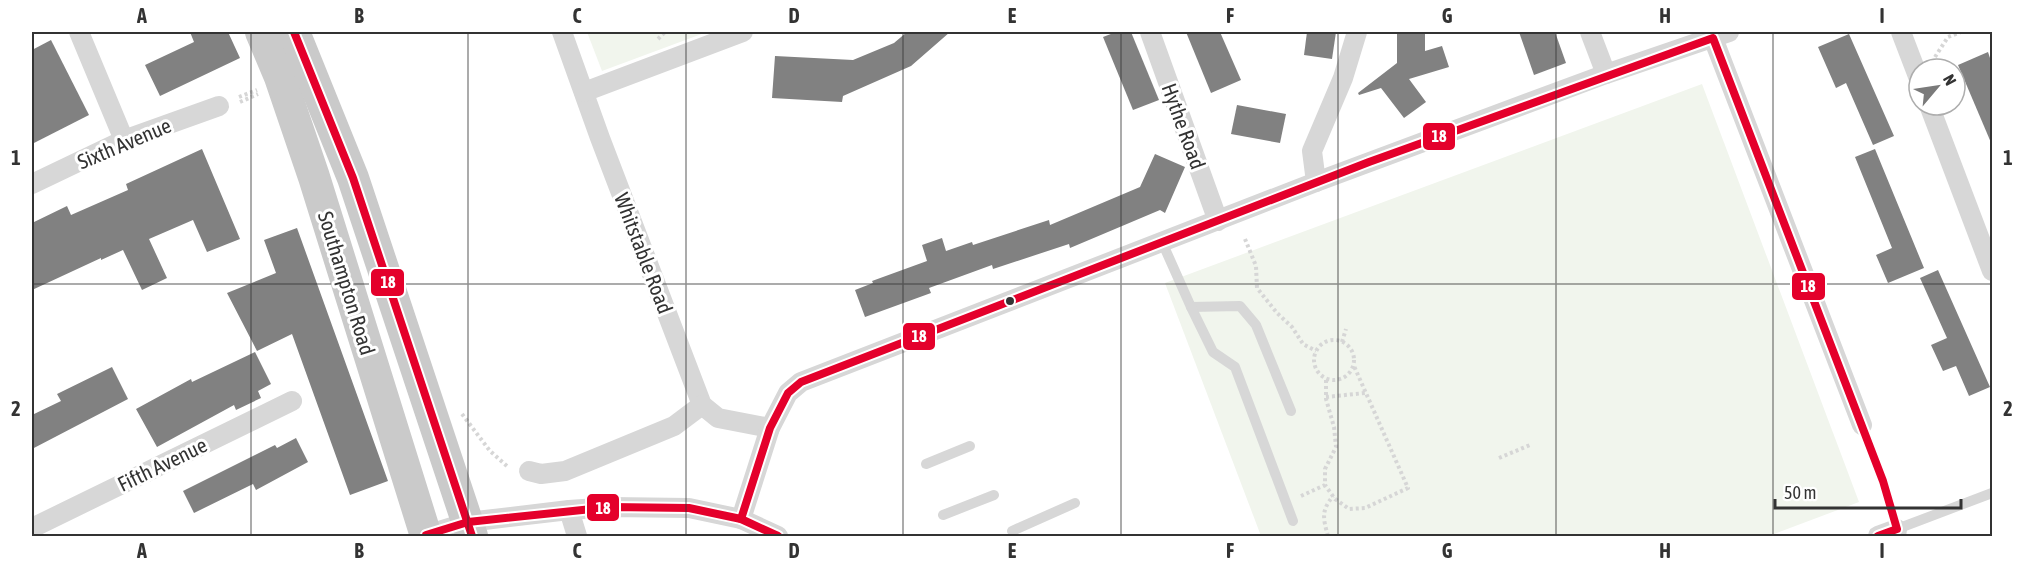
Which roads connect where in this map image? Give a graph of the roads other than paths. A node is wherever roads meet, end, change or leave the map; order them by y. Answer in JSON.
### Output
{"nodes":[{"id":1,"x":79,"y":32,"type":"edge"},
{"id":2,"x":261,"y":32,"type":"edge"},
{"id":3,"x":294,"y":32,"type":"edge"},
{"id":4,"x":562,"y":32,"type":"edge"},
{"id":5,"x":743,"y":32,"type":"edge"},
{"id":6,"x":1150,"y":32,"type":"edge"},
{"id":7,"x":1357,"y":32,"type":"edge"},
{"id":8,"x":1590,"y":32,"type":"edge"},
{"id":9,"x":1901,"y":32,"type":"edge"},
{"id":10,"x":1721,"y":35,"type":"edge"},
{"id":11,"x":1911,"y":57,"type":"edge"},
{"id":12,"x":1606,"y":74,"type":"junction"},
{"id":13,"x":585,"y":92,"type":"junction"},
{"id":14,"x":219,"y":106,"type":"road end"},
{"id":15,"x":1934,"y":117,"type":"edge"},
{"id":16,"x":124,"y":140,"type":"junction"},
{"id":17,"x":1316,"y":182,"type":"junction"},
{"id":18,"x":32,"y":184,"type":"edge"},
{"id":19,"x":1218,"y":221,"type":"junction"},
{"id":20,"x":1162,"y":242,"type":"junction"},
{"id":21,"x":1992,"y":271,"type":"edge"},
{"id":22,"x":1191,"y":308,"type":"junction"},
{"id":23,"x":292,"y":401,"type":"dead end"},
{"id":24,"x":702,"y":405,"type":"junction"},
{"id":25,"x":1291,"y":411,"type":"dead end"},
{"id":26,"x":1862,"y":425,"type":"joint"},
{"id":27,"x":770,"y":428,"type":"junction"},
{"id":28,"x":970,"y":446,"type":"dead end"},
{"id":29,"x":926,"y":464,"type":"dead end"},
{"id":30,"x":529,"y":471,"type":"dead end"},
{"id":31,"x":1992,"y":493,"type":"edge"},
{"id":32,"x":994,"y":495,"type":"dead end"},
{"id":33,"x":1075,"y":504,"type":"dead end"},
{"id":34,"x":569,"y":510,"type":"junction"},
{"id":35,"x":943,"y":515,"type":"dead end"},
{"id":36,"x":741,"y":519,"type":"junction"},
{"id":37,"x":1293,"y":521,"type":"dead end"},
{"id":38,"x":32,"y":528,"type":"edge"},
{"id":39,"x":470,"y":529,"type":"edge"},
{"id":40,"x":1012,"y":531,"type":"dead end"},
{"id":41,"x":1891,"y":534,"type":"edge"},
{"id":42,"x":426,"y":536,"type":"edge"},
{"id":43,"x":578,"y":537,"type":"edge"},
{"id":44,"x":778,"y":537,"type":"edge"}],
"edges":[{"from":1,"to":16,"type":"street"},
{"from":2,"to":42,"type":"main road","name":"Southampton Road"},
{"from":3,"to":39,"type":"main road","name":"Southampton Road"},
{"from":4,"to":13,"type":"street","name":"Whitstable Road"},
{"from":5,"to":13,"type":"street"},
{"from":6,"to":19,"type":"street","name":"Hythe Road"},
{"from":7,"to":17,"type":"street"},
{"from":8,"to":12,"type":"street"},
{"from":9,"to":11,"type":"street"},
{"from":10,"to":12,"type":"street"},
{"from":10,"to":26,"type":"street"},
{"from":12,"to":17,"type":"street"},
{"from":13,"to":24,"type":"street","name":"Whitstable Road"},
{"from":14,"to":16,"type":"street","name":"Sixth Avenue"},
{"from":15,"to":21,"type":"street"},
{"from":16,"to":18,"type":"street","name":"Sixth Avenue"},
{"from":17,"to":19,"type":"street"},
{"from":19,"to":20,"type":"street"},
{"from":20,"to":22,"type":"lane"},
{"from":20,"to":27,"type":"street"},
{"from":22,"to":25,"type":"lane"},
{"from":22,"to":37,"type":"lane"},
{"from":23,"to":38,"type":"street","name":"Fifth Avenue"},
{"from":24,"to":27,"type":"street"},
{"from":24,"to":30,"type":"street"},
{"from":26,"to":41,"type":"lane"},
{"from":27,"to":36,"type":"street"},
{"from":28,"to":29,"type":"lane"},
{"from":31,"to":41,"type":"lane"},
{"from":32,"to":35,"type":"lane"},
{"from":33,"to":40,"type":"lane"},
{"from":34,"to":36,"type":"street"},
{"from":34,"to":39,"type":"street"},
{"from":34,"to":43,"type":"street"},
{"from":36,"to":44,"type":"street"},
{"from":39,"to":42,"type":"street"}]}
